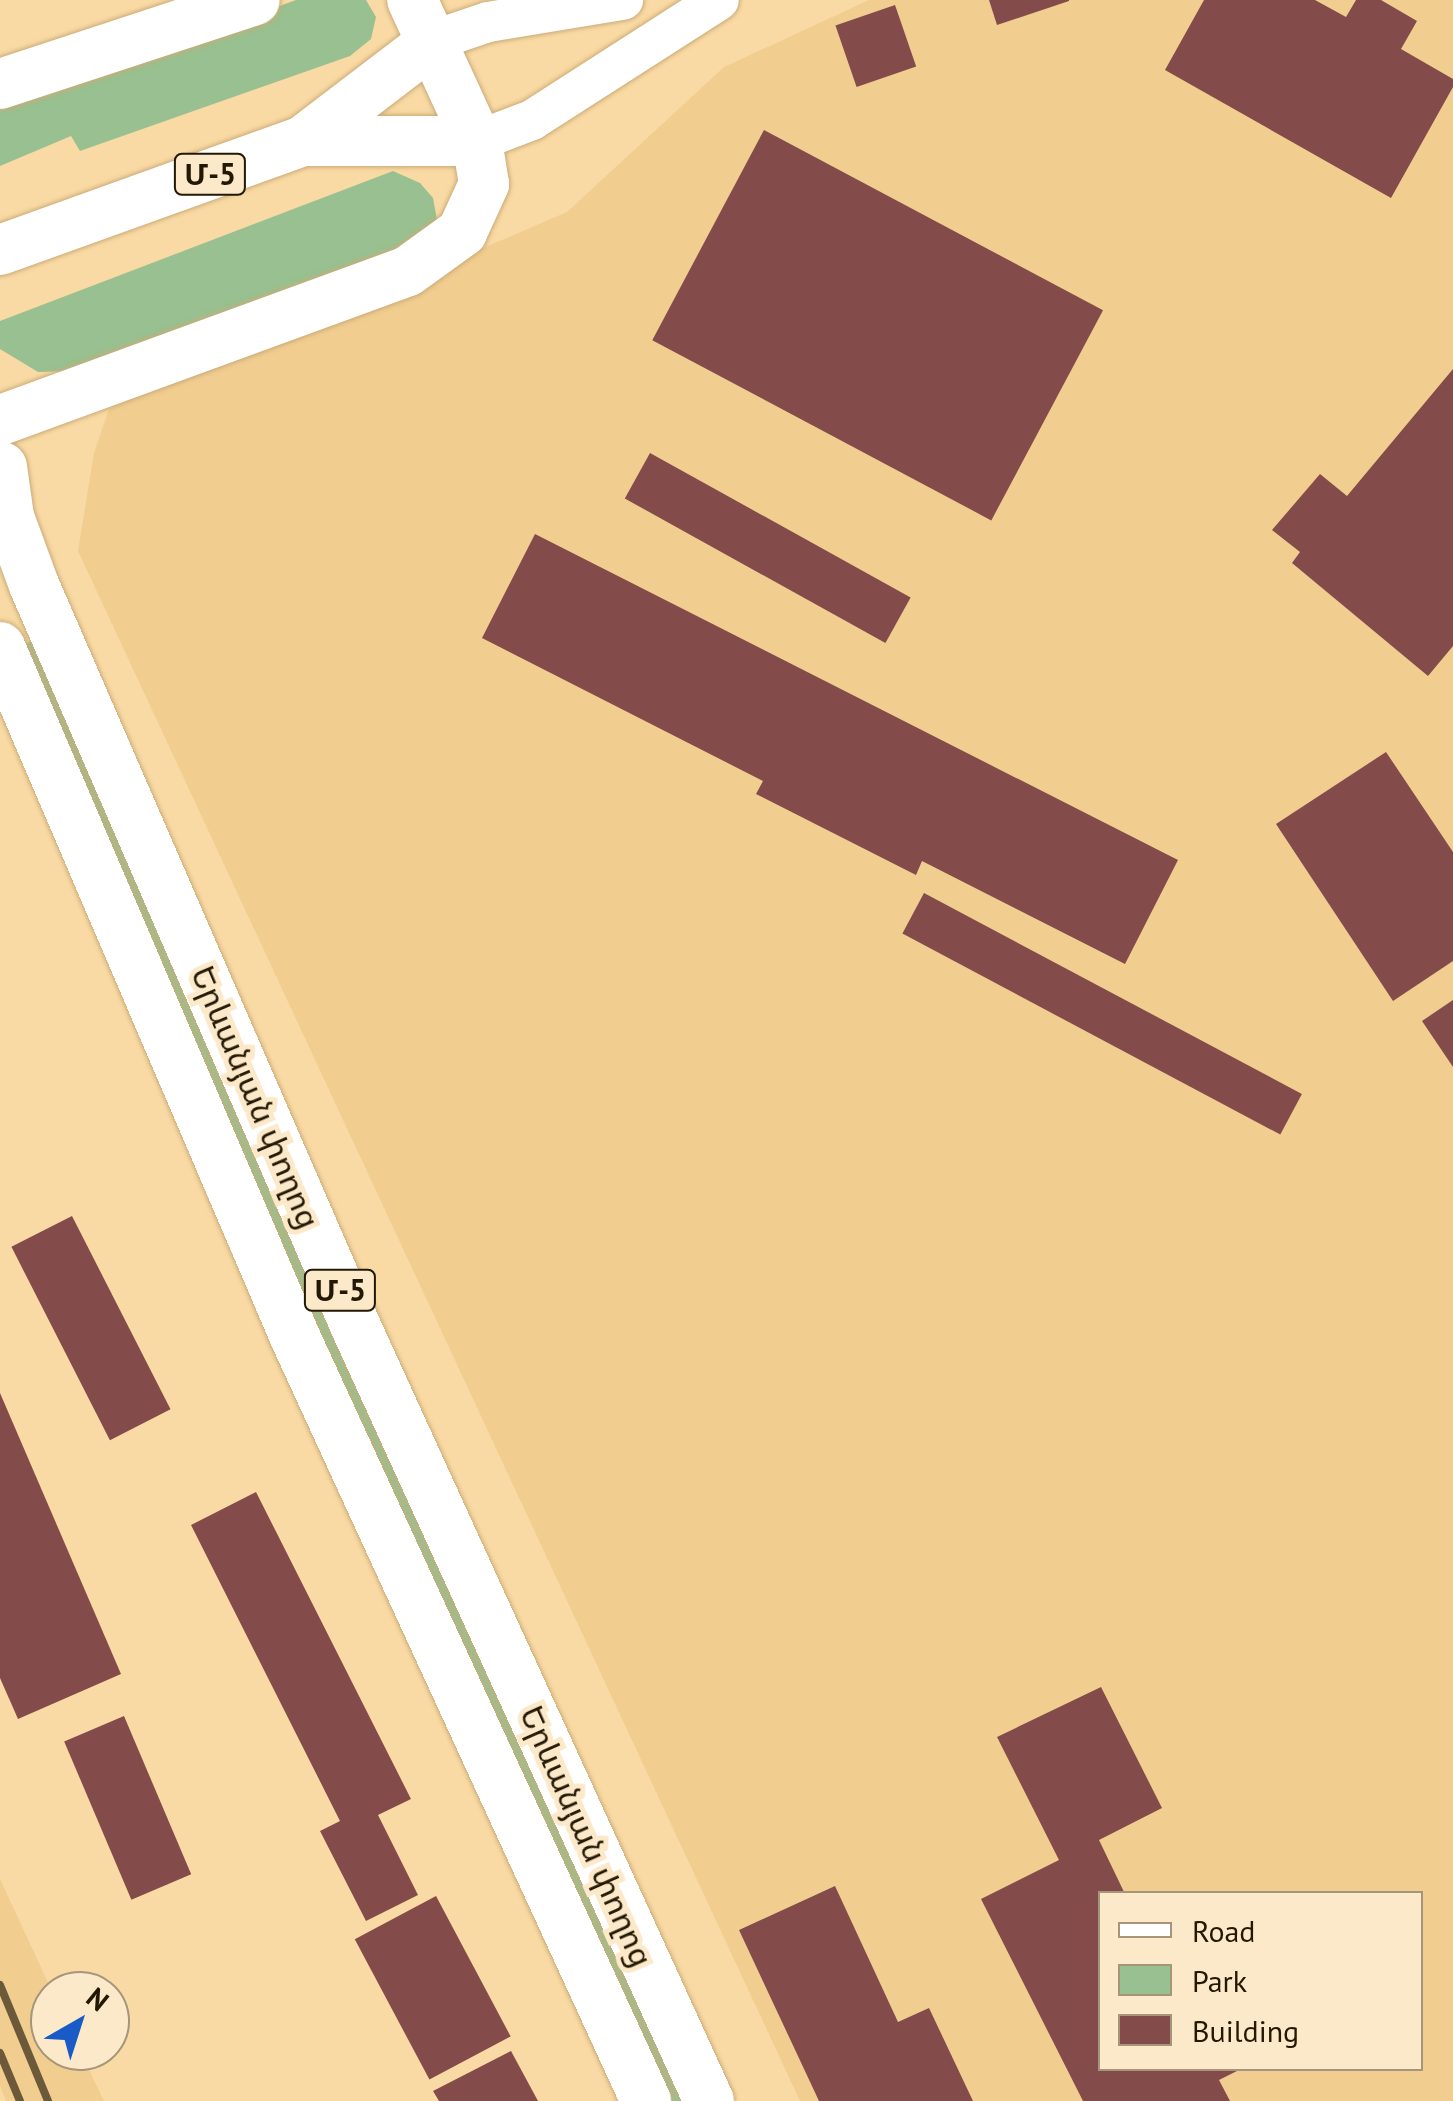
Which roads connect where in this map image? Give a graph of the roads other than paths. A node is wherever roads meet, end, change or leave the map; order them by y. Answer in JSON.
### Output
{"nodes":[{"id":1,"x":255,"y":0,"type":"edge"},
{"id":2,"x":623,"y":0,"type":"edge"},
{"id":3,"x":719,"y":0,"type":"edge"},
{"id":4,"x":423,"y":20,"type":"edge"},
{"id":5,"x":0,"y":84,"type":"edge"},
{"id":6,"x":303,"y":141,"type":"junction"},
{"id":7,"x":476,"y":141,"type":"junction"},
{"id":8,"x":0,"y":250,"type":"edge"},
{"id":9,"x":1,"y":444,"type":"edge"},
{"id":10,"x":0,"y":646,"type":"edge"},
{"id":11,"x":646,"y":2101,"type":"edge"},
{"id":12,"x":709,"y":2101,"type":"edge"}],
"edges":[{"from":1,"to":5,"type":"highway"},
{"from":2,"to":4,"type":"main road"},
{"from":3,"to":7,"type":"main road"},
{"from":4,"to":6,"type":"highway","number":"Մ-5"},
{"from":4,"to":7,"type":"highway"},
{"from":6,"to":7,"type":"highway","number":"Մ-5"},
{"from":6,"to":8,"type":"highway","number":"Մ-5"},
{"from":7,"to":9,"type":"highway"},
{"from":9,"to":12,"type":"highway","name":"Երևանյան փողոց","number":"Մ-5"},
{"from":10,"to":11,"type":"highway","name":"Երևանյան փողոց","number":"Մ-5"}]}
